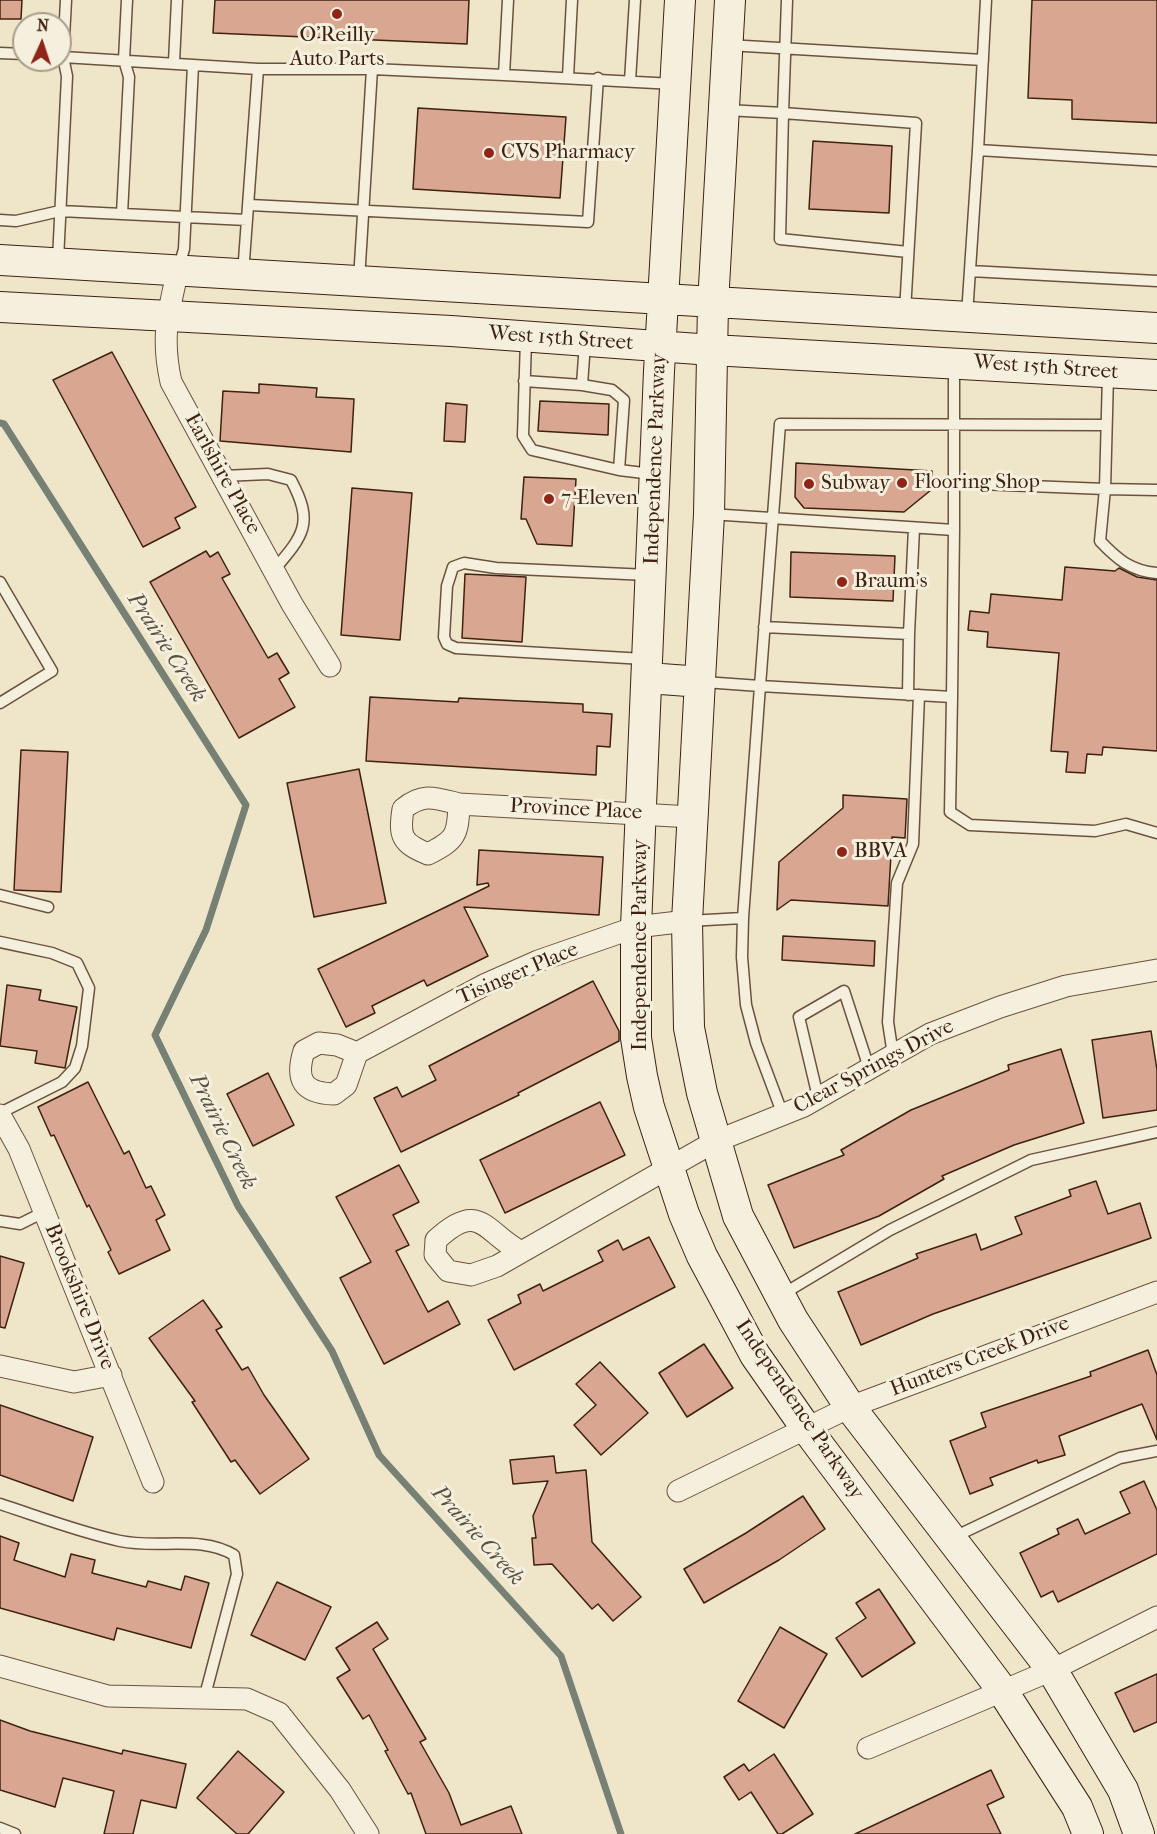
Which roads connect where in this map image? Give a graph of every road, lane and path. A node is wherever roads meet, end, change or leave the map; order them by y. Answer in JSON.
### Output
{"nodes":[{"id":1,"x":127,"y":0,"type":"edge"},
{"id":2,"x":177,"y":0,"type":"edge"},
{"id":3,"x":508,"y":0,"type":"edge"},
{"id":4,"x":572,"y":0,"type":"edge"},
{"id":5,"x":635,"y":0,"type":"edge"},
{"id":6,"x":680,"y":0,"type":"edge"},
{"id":7,"x":730,"y":0,"type":"edge"},
{"id":8,"x":787,"y":0,"type":"edge"},
{"id":9,"x":986,"y":0,"type":"edge"},
{"id":10,"x":678,"y":39,"type":"junction"},
{"id":11,"x":728,"y":45,"type":"junction"},
{"id":12,"x":785,"y":48,"type":"junction"},
{"id":13,"x":72,"y":57,"type":"edge"},
{"id":14,"x":124,"y":60,"type":"junction"},
{"id":15,"x":983,"y":60,"type":"junction"},
{"id":16,"x":174,"y":62,"type":"junction"},
{"id":17,"x":193,"y":65,"type":"junction"},
{"id":18,"x":258,"y":69,"type":"junction"},
{"id":19,"x":372,"y":69,"type":"junction"},
{"id":20,"x":66,"y":72,"type":"edge"},
{"id":21,"x":504,"y":75,"type":"junction"},
{"id":22,"x":568,"y":77,"type":"junction"},
{"id":23,"x":598,"y":78,"type":"junction"},
{"id":24,"x":630,"y":81,"type":"junction"},
{"id":25,"x":675,"y":84,"type":"junction"},
{"id":26,"x":724,"y":110,"type":"junction"},
{"id":27,"x":783,"y":113,"type":"junction"},
{"id":28,"x":978,"y":150,"type":"junction"},
{"id":29,"x":1157,"y":161,"type":"edge"},
{"id":30,"x":250,"y":206,"type":"junction"},
{"id":31,"x":60,"y":211,"type":"junction"},
{"id":32,"x":362,"y":211,"type":"junction"},
{"id":33,"x":122,"y":214,"type":"junction"},
{"id":34,"x":185,"y":216,"type":"junction"},
{"id":35,"x":0,"y":220,"type":"edge"},
{"id":36,"x":247,"y":220,"type":"junction"},
{"id":37,"x":908,"y":252,"type":"junction"},
{"id":38,"x":0,"y":260,"type":"edge"},
{"id":39,"x":58,"y":264,"type":"junction"},
{"id":40,"x":178,"y":270,"type":"junction"},
{"id":41,"x":970,"y":271,"type":"junction"},
{"id":42,"x":243,"y":274,"type":"junction"},
{"id":43,"x":359,"y":281,"type":"junction"},
{"id":44,"x":1157,"y":281,"type":"edge"},
{"id":45,"x":663,"y":299,"type":"junction"},
{"id":46,"x":713,"y":304,"type":"junction"},
{"id":47,"x":0,"y":307,"type":"edge"},
{"id":48,"x":904,"y":315,"type":"junction"},
{"id":49,"x":167,"y":318,"type":"junction"},
{"id":50,"x":967,"y":318,"type":"junction"},
{"id":51,"x":1157,"y":328,"type":"edge"},
{"id":52,"x":527,"y":336,"type":"junction"},
{"id":53,"x":586,"y":340,"type":"junction"},
{"id":54,"x":661,"y":346,"type":"junction"},
{"id":55,"x":712,"y":350,"type":"junction"},
{"id":56,"x":954,"y":362,"type":"junction"},
{"id":57,"x":1108,"y":372,"type":"junction"},
{"id":58,"x":1157,"y":375,"type":"edge"},
{"id":59,"x":524,"y":381,"type":"junction"},
{"id":60,"x":582,"y":385,"type":"junction"},
{"id":61,"x":953,"y":425,"type":"junction"},
{"id":62,"x":1106,"y":425,"type":"junction"},
{"id":63,"x":618,"y":470,"type":"junction"},
{"id":64,"x":655,"y":474,"type":"junction"},
{"id":65,"x":223,"y":476,"type":"junction"},
{"id":66,"x":954,"y":483,"type":"junction"},
{"id":67,"x":1105,"y":489,"type":"junction"},
{"id":68,"x":1157,"y":490,"type":"edge"},
{"id":69,"x":709,"y":514,"type":"junction"},
{"id":70,"x":772,"y":519,"type":"junction"},
{"id":71,"x":914,"y":528,"type":"junction"},
{"id":72,"x":954,"y":531,"type":"junction"},
{"id":73,"x":274,"y":570,"type":"junction"},
{"id":74,"x":1157,"y":573,"type":"edge"},
{"id":75,"x":651,"y":575,"type":"junction"},
{"id":76,"x":0,"y":582,"type":"edge"},
{"id":77,"x":764,"y":627,"type":"junction"},
{"id":78,"x":909,"y":634,"type":"junction"},
{"id":79,"x":330,"y":666,"type":"dead end"},
{"id":80,"x":648,"y":668,"type":"junction"},
{"id":81,"x":701,"y":682,"type":"junction"},
{"id":82,"x":760,"y":686,"type":"junction"},
{"id":83,"x":913,"y":695,"type":"junction"},
{"id":84,"x":952,"y":697,"type":"junction"},
{"id":85,"x":0,"y":703,"type":"edge"},
{"id":86,"x":459,"y":804,"type":"dead end"},
{"id":87,"x":642,"y":812,"type":"junction"},
{"id":88,"x":692,"y":817,"type":"junction"},
{"id":89,"x":1157,"y":833,"type":"edge"},
{"id":90,"x":0,"y":895,"type":"edge"},
{"id":91,"x":48,"y":907,"type":"dead end"},
{"id":92,"x":742,"y":918,"type":"junction"},
{"id":93,"x":687,"y":921,"type":"junction"},
{"id":94,"x":636,"y":927,"type":"junction"},
{"id":95,"x":0,"y":942,"type":"edge"},
{"id":96,"x":1157,"y":970,"type":"edge"},
{"id":97,"x":357,"y":1053,"type":"dead end"},
{"id":98,"x":893,"y":1055,"type":"junction"},
{"id":99,"x":869,"y":1068,"type":"junction"},
{"id":100,"x":818,"y":1098,"type":"junction"},
{"id":101,"x":0,"y":1114,"type":"edge"},
{"id":102,"x":783,"y":1115,"type":"junction"},
{"id":103,"x":1157,"y":1132,"type":"edge"},
{"id":104,"x":714,"y":1142,"type":"junction"},
{"id":105,"x":669,"y":1168,"type":"junction"},
{"id":106,"x":44,"y":1212,"type":"junction"},
{"id":107,"x":0,"y":1221,"type":"edge"},
{"id":108,"x":521,"y":1252,"type":"dead end"},
{"id":109,"x":1157,"y":1292,"type":"edge"},
{"id":110,"x":780,"y":1296,"type":"junction"},
{"id":111,"x":0,"y":1366,"type":"edge"},
{"id":112,"x":111,"y":1375,"type":"junction"},
{"id":113,"x":850,"y":1407,"type":"junction"},
{"id":114,"x":806,"y":1428,"type":"junction"},
{"id":115,"x":1157,"y":1451,"type":"edge"},
{"id":116,"x":153,"y":1482,"type":"dead end"},
{"id":117,"x":678,"y":1491,"type":"dead end"},
{"id":118,"x":0,"y":1504,"type":"edge"},
{"id":119,"x":951,"y":1538,"type":"junction"},
{"id":120,"x":1157,"y":1617,"type":"edge"},
{"id":121,"x":0,"y":1666,"type":"edge"},
{"id":122,"x":1052,"y":1670,"type":"junction"},
{"id":123,"x":1002,"y":1690,"type":"junction"},
{"id":124,"x":204,"y":1699,"type":"junction"},
{"id":125,"x":868,"y":1749,"type":"dead end"},
{"id":126,"x":0,"y":1828,"type":"edge"},
{"id":127,"x":15,"y":1834,"type":"edge"},
{"id":128,"x":369,"y":1834,"type":"edge"},
{"id":129,"x":1088,"y":1834,"type":"edge"},
{"id":130,"x":1139,"y":1834,"type":"edge"}],
"edges":[{"from":1,"to":14,"type":"lane"},
{"from":2,"to":16,"type":"lane"},
{"from":3,"to":21,"type":"lane"},
{"from":4,"to":22,"type":"lane"},
{"from":5,"to":24,"type":"lane"},
{"from":6,"to":10,"type":"main road","name":"Independence Parkway"},
{"from":7,"to":11,"type":"main road"},
{"from":8,"to":12,"type":"lane"},
{"from":9,"to":15,"type":"lane"},
{"from":10,"to":11,"type":"main road"},
{"from":10,"to":25,"type":"main road","name":"Independence Parkway"},
{"from":11,"to":12,"type":"lane"},
{"from":11,"to":26,"type":"main road"},
{"from":12,"to":15,"type":"lane"},
{"from":12,"to":27,"type":"lane"},
{"from":13,"to":14,"type":"lane"},
{"from":14,"to":16,"type":"lane"},
{"from":14,"to":33,"type":"lane"},
{"from":15,"to":28,"type":"lane"},
{"from":16,"to":17,"type":"lane"},
{"from":17,"to":18,"type":"lane"},
{"from":17,"to":34,"type":"lane"},
{"from":18,"to":19,"type":"lane"},
{"from":18,"to":30,"type":"lane"},
{"from":19,"to":21,"type":"lane"},
{"from":19,"to":32,"type":"lane"},
{"from":20,"to":31,"type":"lane"},
{"from":21,"to":22,"type":"lane"},
{"from":22,"to":23,"type":"lane"},
{"from":23,"to":24,"type":"lane"},
{"from":23,"to":32,"type":"lane"},
{"from":24,"to":25,"type":"lane"},
{"from":25,"to":45,"type":"main road","name":"Independence Parkway"},
{"from":26,"to":27,"type":"lane"},
{"from":26,"to":46,"type":"main road"},
{"from":27,"to":37,"type":"lane"},
{"from":27,"to":37,"type":"lane"},
{"from":28,"to":29,"type":"lane"},
{"from":28,"to":41,"type":"lane"},
{"from":30,"to":32,"type":"lane"},
{"from":30,"to":36,"type":"lane"},
{"from":31,"to":33,"type":"lane"},
{"from":31,"to":35,"type":"lane"},
{"from":31,"to":39,"type":"lane"},
{"from":32,"to":43,"type":"lane"},
{"from":33,"to":34,"type":"lane"},
{"from":34,"to":36,"type":"lane"},
{"from":34,"to":40,"type":"lane"},
{"from":36,"to":42,"type":"lane"},
{"from":37,"to":48,"type":"lane"},
{"from":38,"to":39,"type":"main road"},
{"from":39,"to":40,"type":"main road"},
{"from":40,"to":42,"type":"main road"},
{"from":40,"to":49,"type":"street","name":"Earlshire Place"},
{"from":41,"to":44,"type":"lane"},
{"from":41,"to":50,"type":"lane"},
{"from":42,"to":43,"type":"main road"},
{"from":43,"to":45,"type":"main road"},
{"from":45,"to":46,"type":"main road"},
{"from":45,"to":54,"type":"main road","name":"Independence Parkway"},
{"from":46,"to":48,"type":"main road"},
{"from":46,"to":55,"type":"main road"},
{"from":47,"to":49,"type":"main road","name":"West 15th Street"},
{"from":48,"to":50,"type":"main road"},
{"from":49,"to":52,"type":"main road","name":"West 15th Street"},
{"from":49,"to":65,"type":"street","name":"Earlshire Place"},
{"from":50,"to":51,"type":"main road"},
{"from":52,"to":53,"type":"main road","name":"West 15th Street"},
{"from":52,"to":59,"type":"lane"},
{"from":53,"to":54,"type":"main road","name":"West 15th Street"},
{"from":53,"to":60,"type":"lane"},
{"from":54,"to":55,"type":"main road","name":"West 15th Street"},
{"from":54,"to":64,"type":"main road","name":"Independence Parkway"},
{"from":55,"to":56,"type":"main road","name":"West 15th Street"},
{"from":55,"to":69,"type":"main road"},
{"from":56,"to":57,"type":"main road","name":"West 15th Street"},
{"from":56,"to":61,"type":"lane"},
{"from":57,"to":58,"type":"main road","name":"West 15th Street"},
{"from":57,"to":62,"type":"lane"},
{"from":59,"to":60,"type":"lane"},
{"from":59,"to":63,"type":"lane"},
{"from":60,"to":63,"type":"lane"},
{"from":61,"to":62,"type":"lane"},
{"from":61,"to":66,"type":"lane"},
{"from":61,"to":70,"type":"lane"},
{"from":62,"to":67,"type":"lane"},
{"from":63,"to":64,"type":"lane"},
{"from":64,"to":75,"type":"main road","name":"Independence Parkway"},
{"from":65,"to":73,"type":"street","name":"Earlshire Place"},
{"from":65,"to":73,"type":"lane"},
{"from":66,"to":67,"type":"lane"},
{"from":66,"to":72,"type":"lane"},
{"from":67,"to":68,"type":"lane"},
{"from":67,"to":74,"type":"lane"},
{"from":69,"to":70,"type":"lane"},
{"from":69,"to":81,"type":"main road"},
{"from":70,"to":71,"type":"lane"},
{"from":70,"to":77,"type":"lane"},
{"from":71,"to":72,"type":"lane"},
{"from":71,"to":78,"type":"lane"},
{"from":72,"to":84,"type":"lane"},
{"from":73,"to":79,"type":"street","name":"Earlshire Place"},
{"from":75,"to":80,"type":"main road","name":"Independence Parkway"},
{"from":75,"to":80,"type":"lane"},
{"from":76,"to":85,"type":"lane"},
{"from":77,"to":78,"type":"lane"},
{"from":77,"to":82,"type":"lane"},
{"from":78,"to":83,"type":"lane"},
{"from":80,"to":81,"type":"main road"},
{"from":80,"to":87,"type":"main road","name":"Independence Parkway"},
{"from":81,"to":82,"type":"lane"},
{"from":81,"to":88,"type":"main road"},
{"from":82,"to":83,"type":"lane"},
{"from":82,"to":92,"type":"lane"},
{"from":83,"to":84,"type":"lane"},
{"from":83,"to":98,"type":"lane"},
{"from":84,"to":89,"type":"lane"},
{"from":86,"to":87,"type":"street","name":"Province Place"},
{"from":87,"to":88,"type":"street","name":"Province Place"},
{"from":87,"to":94,"type":"main road","name":"Independence Parkway"},
{"from":88,"to":93,"type":"main road"},
{"from":90,"to":91,"type":"lane"},
{"from":92,"to":93,"type":"lane"},
{"from":92,"to":102,"type":"lane"},
{"from":93,"to":94,"type":"street","name":"Tisinger Place"},
{"from":93,"to":104,"type":"main road"},
{"from":94,"to":97,"type":"street","name":"Tisinger Place"},
{"from":94,"to":105,"type":"main road","name":"Independence Parkway"},
{"from":95,"to":101,"type":"lane"},
{"from":96,"to":98,"type":"street","name":"Clear Springs Drive"},
{"from":98,"to":99,"type":"street","name":"Clear Springs Drive"},
{"from":99,"to":100,"type":"street","name":"Clear Springs Drive"},
{"from":99,"to":100,"type":"lane"},
{"from":100,"to":102,"type":"street","name":"Clear Springs Drive"},
{"from":101,"to":106,"type":"street","name":"Brookshire Drive"},
{"from":102,"to":104,"type":"street","name":"Clear Springs Drive"},
{"from":103,"to":110,"type":"lane"},
{"from":104,"to":105,"type":"street","name":"Clear Springs Drive"},
{"from":104,"to":110,"type":"main road"},
{"from":105,"to":108,"type":"street","name":"Clear Springs Drive"},
{"from":105,"to":114,"type":"main road","name":"Independence Parkway"},
{"from":106,"to":107,"type":"lane"},
{"from":106,"to":112,"type":"street","name":"Brookshire Drive"},
{"from":109,"to":113,"type":"street","name":"Hunters Creek Drive"},
{"from":110,"to":113,"type":"main road"},
{"from":111,"to":112,"type":"street"},
{"from":112,"to":116,"type":"street","name":"Brookshire Drive"},
{"from":113,"to":114,"type":"street","name":"Hunters Creek Drive"},
{"from":113,"to":119,"type":"main road"},
{"from":114,"to":117,"type":"street","name":"Hunters Creek Drive"},
{"from":114,"to":123,"type":"main road","name":"Independence Parkway"},
{"from":115,"to":119,"type":"lane"},
{"from":118,"to":124,"type":"lane"},
{"from":119,"to":122,"type":"main road"},
{"from":120,"to":122,"type":"street"},
{"from":121,"to":124,"type":"street"},
{"from":122,"to":123,"type":"street"},
{"from":122,"to":130,"type":"main road"},
{"from":123,"to":125,"type":"street"},
{"from":123,"to":129,"type":"main road","name":"Independence Parkway"},
{"from":124,"to":128,"type":"street"},
{"from":126,"to":127,"type":"lane"}]}
